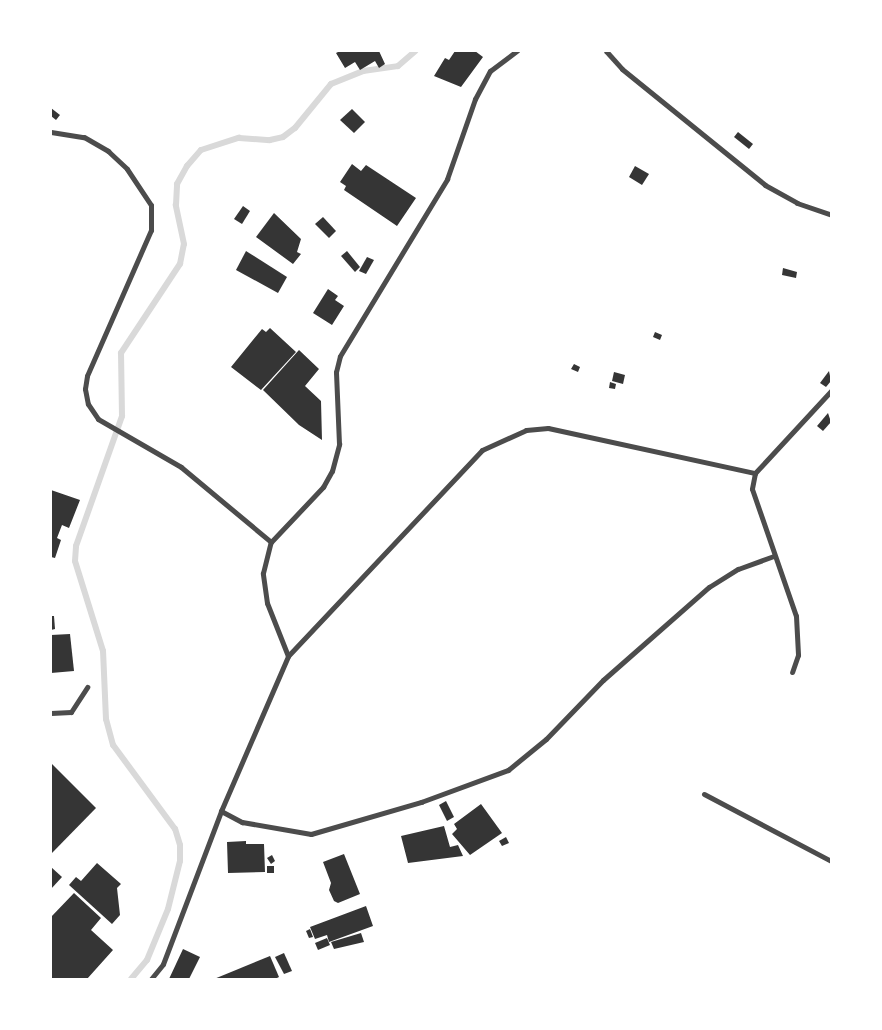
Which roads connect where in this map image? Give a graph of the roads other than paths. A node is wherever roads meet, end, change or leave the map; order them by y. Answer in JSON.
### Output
{"nodes":[{"id":1,"x":517,"y":51,"type":"edge"},
{"id":2,"x":606,"y":51,"type":"edge"},
{"id":3,"x":51,"y":132,"type":"edge"},
{"id":4,"x":831,"y":215,"type":"edge"},
{"id":5,"x":831,"y":391,"type":"edge"},
{"id":6,"x":755,"y":473,"type":"junction"},
{"id":7,"x":271,"y":542,"type":"junction"},
{"id":8,"x":774,"y":556,"type":"junction"},
{"id":9,"x":288,"y":656,"type":"junction"},
{"id":10,"x":792,"y":672,"type":"dead end"},
{"id":11,"x":87,"y":687,"type":"dead end"},
{"id":12,"x":51,"y":713,"type":"edge"},
{"id":13,"x":704,"y":794,"type":"dead end"},
{"id":14,"x":221,"y":811,"type":"junction"},
{"id":15,"x":831,"y":861,"type":"edge"},
{"id":16,"x":151,"y":979,"type":"edge"}],
"edges":[{"from":1,"to":7,"type":"street"},
{"from":2,"to":4,"type":"street"},
{"from":3,"to":7,"type":"street"},
{"from":5,"to":6,"type":"street"},
{"from":6,"to":8,"type":"street"},
{"from":6,"to":9,"type":"street"},
{"from":7,"to":9,"type":"street"},
{"from":8,"to":10,"type":"street"},
{"from":8,"to":14,"type":"street"},
{"from":9,"to":14,"type":"street"},
{"from":11,"to":12,"type":"street"},
{"from":13,"to":15,"type":"street"},
{"from":14,"to":16,"type":"street"}]}
